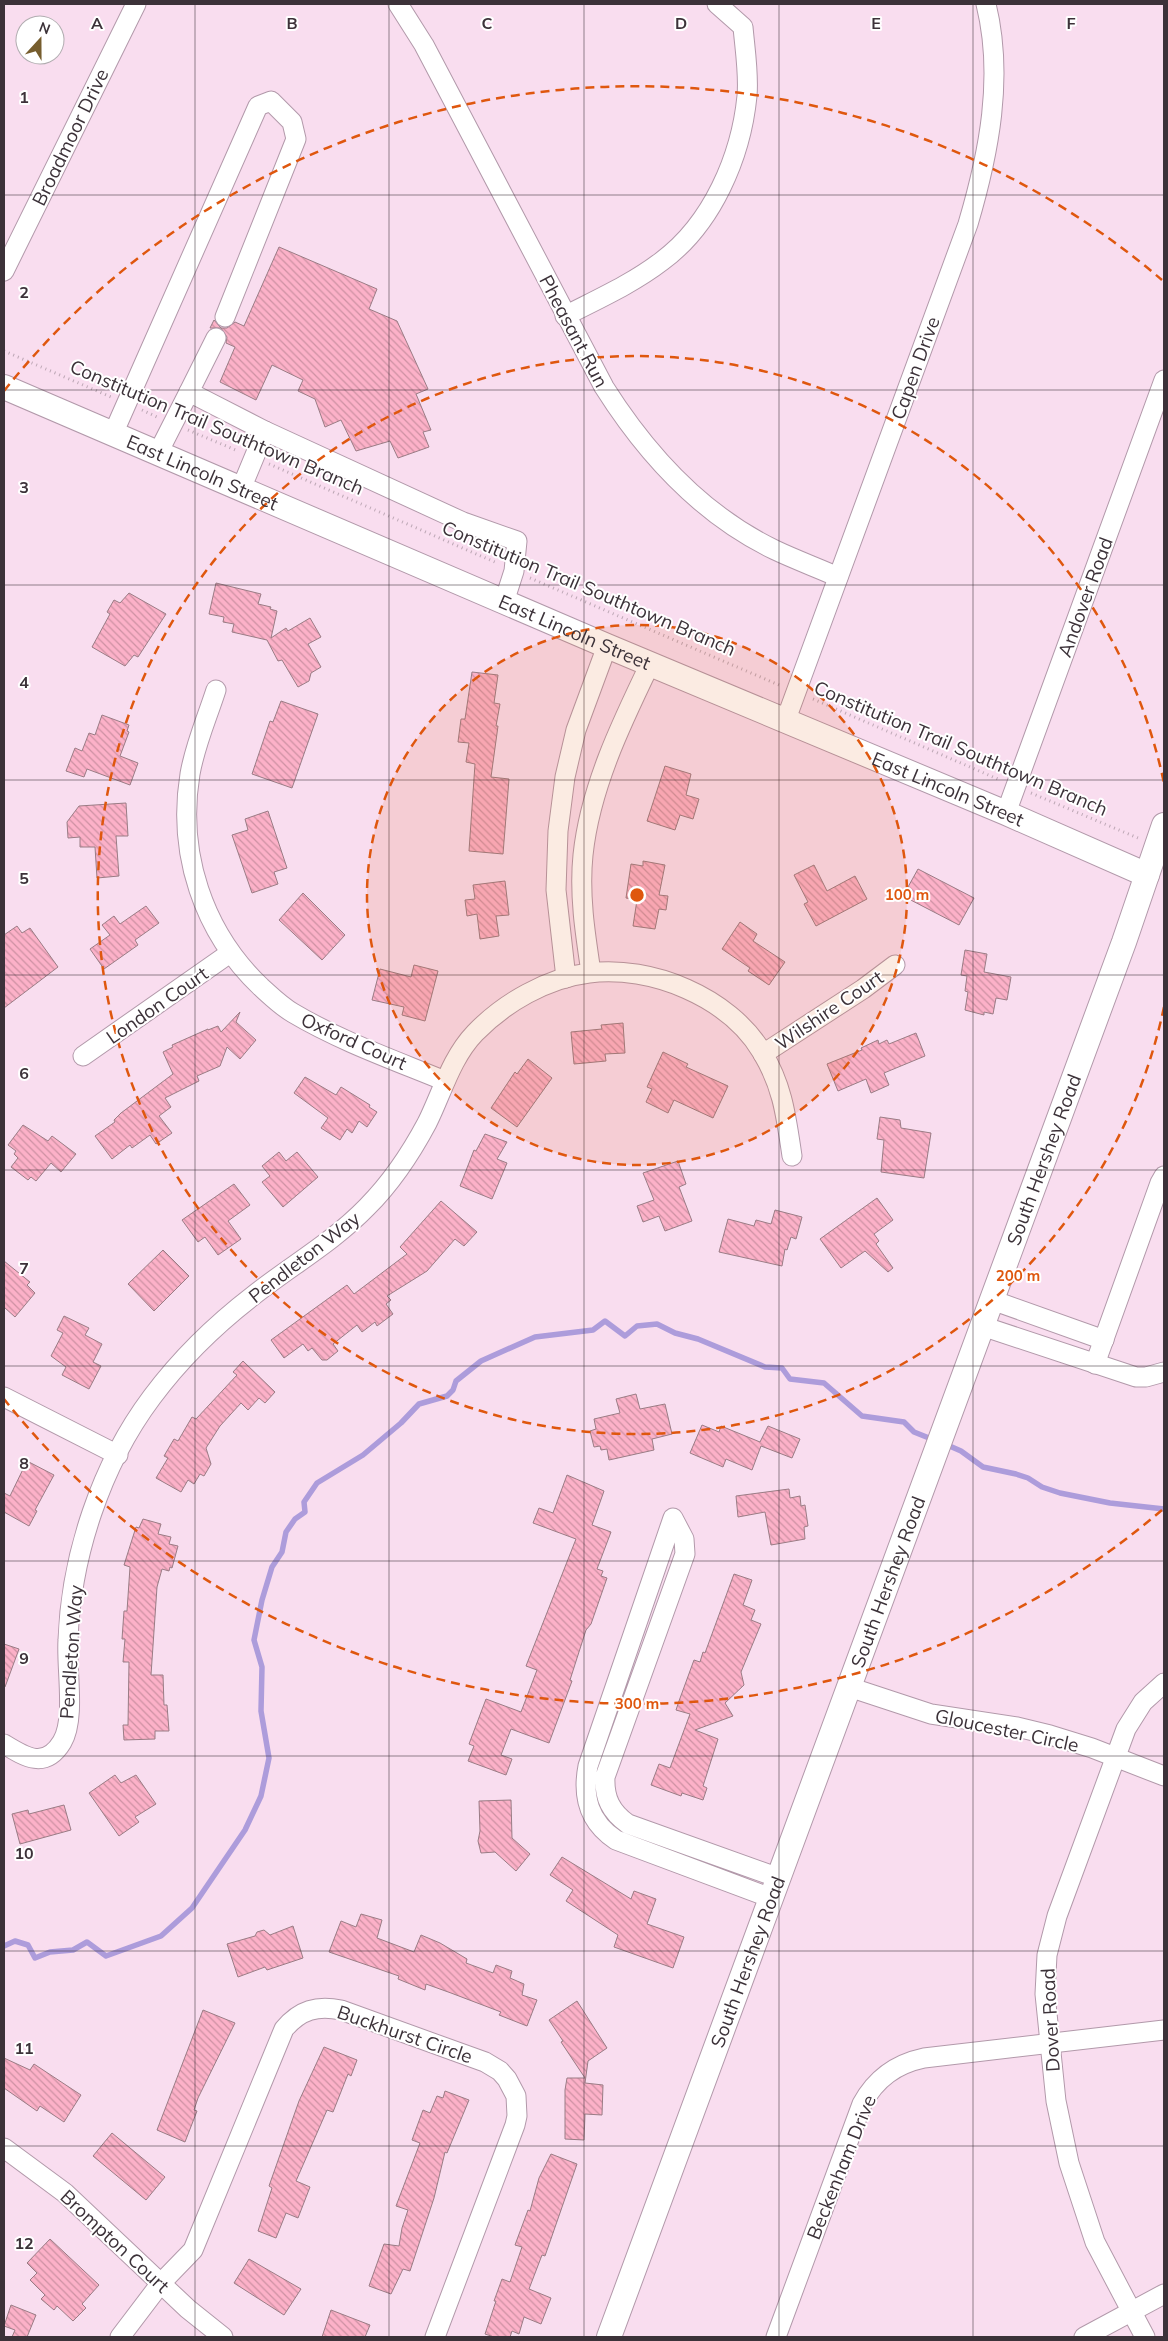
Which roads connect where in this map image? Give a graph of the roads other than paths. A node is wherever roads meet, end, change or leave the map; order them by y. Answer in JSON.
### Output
{"nodes":[{"id":1,"x":136,"y":4,"type":"edge"},
{"id":2,"x":398,"y":4,"type":"edge"},
{"id":3,"x":717,"y":4,"type":"edge"},
{"id":4,"x":986,"y":4,"type":"edge"},
{"id":5,"x":4,"y":271,"type":"edge"},
{"id":6,"x":565,"y":316,"type":"junction"},
{"id":7,"x":225,"y":317,"type":"dead end"},
{"id":8,"x":216,"y":338,"type":"dead end"},
{"id":9,"x":1164,"y":380,"type":"edge"},
{"id":10,"x":4,"y":387,"type":"edge"},
{"id":11,"x":189,"y":392,"type":"junction"},
{"id":12,"x":265,"y":431,"type":"junction"},
{"id":13,"x":113,"y":434,"type":"junction"},
{"id":14,"x":158,"y":453,"type":"junction"},
{"id":15,"x":241,"y":489,"type":"junction"},
{"id":16,"x":838,"y":577,"type":"junction"},
{"id":17,"x":504,"y":602,"type":"junction"},
{"id":18,"x":607,"y":646,"type":"junction"},
{"id":19,"x":650,"y":664,"type":"junction"},
{"id":20,"x":216,"y":690,"type":"dead end"},
{"id":21,"x":785,"y":722,"type":"junction"},
{"id":22,"x":1006,"y":813,"type":"junction"},
{"id":23,"x":1161,"y":835,"type":"edge"},
{"id":24,"x":1147,"y":874,"type":"junction"},
{"id":25,"x":230,"y":953,"type":"junction"},
{"id":26,"x":895,"y":965,"type":"dead end"},
{"id":27,"x":591,"y":972,"type":"junction"},
{"id":28,"x":566,"y":978,"type":"junction"},
{"id":29,"x":763,"y":1054,"type":"junction"},
{"id":30,"x":83,"y":1056,"type":"dead end"},
{"id":31,"x":445,"y":1081,"type":"junction"},
{"id":32,"x":792,"y":1156,"type":"dead end"},
{"id":33,"x":1164,"y":1176,"type":"edge"},
{"id":34,"x":992,"y":1300,"type":"junction"},
{"id":35,"x":982,"y":1326,"type":"junction"},
{"id":36,"x":1104,"y":1340,"type":"junction"},
{"id":37,"x":1095,"y":1364,"type":"junction"},
{"id":38,"x":1164,"y":1372,"type":"edge"},
{"id":39,"x":4,"y":1397,"type":"edge"},
{"id":40,"x":118,"y":1455,"type":"junction"},
{"id":41,"x":635,"y":1630,"type":"junction"},
{"id":42,"x":655,"y":1637,"type":"junction"},
{"id":43,"x":1164,"y":1683,"type":"edge"},
{"id":44,"x":849,"y":1687,"type":"junction"},
{"id":45,"x":4,"y":1744,"type":"edge"},
{"id":46,"x":596,"y":1744,"type":"junction"},
{"id":47,"x":615,"y":1749,"type":"junction"},
{"id":48,"x":1116,"y":1757,"type":"junction"},
{"id":49,"x":1164,"y":1776,"type":"edge"},
{"id":50,"x":639,"y":1828,"type":"junction"},
{"id":51,"x":633,"y":1847,"type":"junction"},
{"id":52,"x":775,"y":1888,"type":"junction"},
{"id":53,"x":1164,"y":2030,"type":"edge"},
{"id":54,"x":1050,"y":2043,"type":"junction"},
{"id":55,"x":4,"y":2148,"type":"edge"},
{"id":56,"x":161,"y":2283,"type":"junction"},
{"id":57,"x":1164,"y":2294,"type":"edge"},
{"id":58,"x":1131,"y":2311,"type":"junction"},
{"id":59,"x":120,"y":2337,"type":"edge"},
{"id":60,"x":223,"y":2337,"type":"edge"},
{"id":61,"x":435,"y":2337,"type":"edge"},
{"id":62,"x":609,"y":2337,"type":"edge"},
{"id":63,"x":776,"y":2337,"type":"edge"},
{"id":64,"x":1084,"y":2337,"type":"edge"},
{"id":65,"x":1145,"y":2337,"type":"edge"}],
"edges":[{"from":1,"to":5,"type":"street","name":"Broadmoor Drive"},
{"from":2,"to":6,"type":"street","name":"Pheasant Run"},
{"from":3,"to":6,"type":"street"},
{"from":4,"to":16,"type":"street","name":"Capen Drive"},
{"from":6,"to":16,"type":"street","name":"Pheasant Run"},
{"from":7,"to":13,"type":"street"},
{"from":8,"to":11,"type":"street"},
{"from":9,"to":22,"type":"street","name":"Andover Road"},
{"from":10,"to":13,"type":"main road","name":"East Lincoln Street"},
{"from":11,"to":12,"type":"street"},
{"from":11,"to":14,"type":"street"},
{"from":12,"to":15,"type":"street"},
{"from":12,"to":17,"type":"street"},
{"from":13,"to":14,"type":"main road","name":"East Lincoln Street"},
{"from":14,"to":15,"type":"main road","name":"East Lincoln Street"},
{"from":15,"to":17,"type":"main road","name":"East Lincoln Street"},
{"from":16,"to":21,"type":"street","name":"Capen Drive"},
{"from":17,"to":18,"type":"main road","name":"East Lincoln Street"},
{"from":18,"to":19,"type":"main road","name":"East Lincoln Street"},
{"from":18,"to":28,"type":"street"},
{"from":19,"to":21,"type":"main road","name":"East Lincoln Street"},
{"from":19,"to":27,"type":"street"},
{"from":20,"to":25,"type":"street","name":"Oxford Court"},
{"from":21,"to":22,"type":"main road","name":"East Lincoln Street"},
{"from":22,"to":24,"type":"main road","name":"East Lincoln Street"},
{"from":23,"to":24,"type":"main road","name":"South Hershey Road"},
{"from":24,"to":34,"type":"main road","name":"South Hershey Road"},
{"from":25,"to":30,"type":"street","name":"London Court"},
{"from":25,"to":31,"type":"street","name":"Oxford Court"},
{"from":26,"to":29,"type":"street","name":"Wilshire Court"},
{"from":27,"to":28,"type":"street","name":"Pendleton Way"},
{"from":27,"to":29,"type":"street","name":"Pendleton Way"},
{"from":28,"to":31,"type":"street","name":"Pendleton Way"},
{"from":29,"to":32,"type":"street","name":"Pendleton Way"},
{"from":31,"to":40,"type":"street","name":"Pendleton Way"},
{"from":33,"to":36,"type":"street"},
{"from":34,"to":35,"type":"main road","name":"South Hershey Road"},
{"from":34,"to":36,"type":"street"},
{"from":35,"to":37,"type":"street"},
{"from":35,"to":44,"type":"main road","name":"South Hershey Road"},
{"from":36,"to":37,"type":"street"},
{"from":37,"to":38,"type":"street"},
{"from":39,"to":40,"type":"street"},
{"from":40,"to":45,"type":"street","name":"Pendleton Way"},
{"from":41,"to":42,"type":"street"},
{"from":41,"to":42,"type":"street"},
{"from":41,"to":46,"type":"street"},
{"from":42,"to":47,"type":"street"},
{"from":43,"to":48,"type":"street","name":"Dover Road"},
{"from":44,"to":48,"type":"street","name":"Gloucester Circle"},
{"from":44,"to":52,"type":"main road","name":"South Hershey Road"},
{"from":46,"to":47,"type":"street"},
{"from":46,"to":51,"type":"street"},
{"from":47,"to":50,"type":"street"},
{"from":48,"to":49,"type":"street","name":"Gloucester Circle"},
{"from":48,"to":54,"type":"street","name":"Dover Road"},
{"from":50,"to":51,"type":"street"},
{"from":50,"to":52,"type":"street"},
{"from":51,"to":52,"type":"street"},
{"from":52,"to":62,"type":"main road","name":"South Hershey Road"},
{"from":53,"to":54,"type":"street","name":"Beckenham Drive"},
{"from":54,"to":58,"type":"street","name":"Dover Road"},
{"from":54,"to":63,"type":"street","name":"Beckenham Drive"},
{"from":55,"to":56,"type":"street","name":"Brompton Court"},
{"from":56,"to":59,"type":"street","name":"Buckhurst Circle"},
{"from":56,"to":60,"type":"street","name":"Brompton Court"},
{"from":56,"to":61,"type":"street","name":"Buckhurst Circle"},
{"from":57,"to":58,"type":"street"},
{"from":58,"to":64,"type":"street"},
{"from":58,"to":65,"type":"street","name":"Dover Road"}]}
